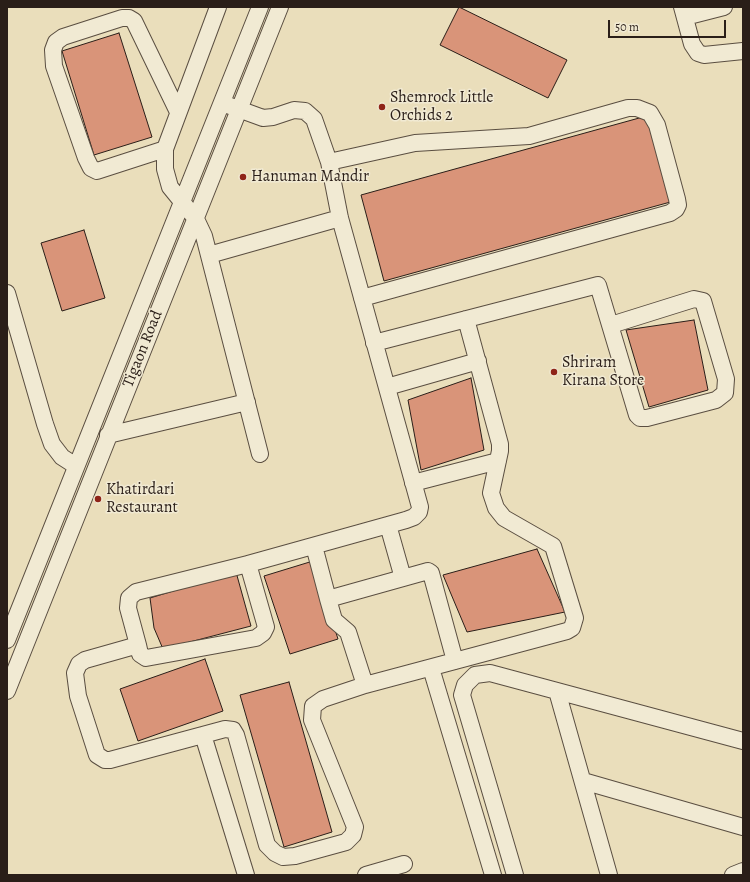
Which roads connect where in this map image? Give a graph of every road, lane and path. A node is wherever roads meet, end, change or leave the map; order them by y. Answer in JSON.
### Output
{"nodes":[{"id":1,"x":218,"y":7,"type":"edge"},
{"id":2,"x":260,"y":7,"type":"edge"},
{"id":3,"x":280,"y":7,"type":"edge"},
{"id":4,"x":724,"y":7,"type":"edge"},
{"id":5,"x":683,"y":12,"type":"edge"},
{"id":6,"x":743,"y":51,"type":"edge"},
{"id":7,"x":222,"y":103,"type":"junction"},
{"id":8,"x":239,"y":109,"type":"junction"},
{"id":9,"x":178,"y":112,"type":"junction"},
{"id":10,"x":165,"y":149,"type":"junction"},
{"id":11,"x":329,"y":162,"type":"junction"},
{"id":12,"x":182,"y":202,"type":"junction"},
{"id":13,"x":340,"y":218,"type":"junction"},
{"id":14,"x":196,"y":219,"type":"junction"},
{"id":15,"x":209,"y":255,"type":"junction"},
{"id":16,"x":7,"y":293,"type":"edge"},
{"id":17,"x":362,"y":298,"type":"junction"},
{"id":18,"x":466,"y":319,"type":"junction"},
{"id":19,"x":611,"y":325,"type":"junction"},
{"id":20,"x":374,"y":343,"type":"junction"},
{"id":21,"x":478,"y":361,"type":"junction"},
{"id":22,"x":387,"y":387,"type":"junction"},
{"id":23,"x":247,"y":402,"type":"junction"},
{"id":24,"x":108,"y":434,"type":"junction"},
{"id":25,"x":260,"y":454,"type":"dead end"},
{"id":26,"x":498,"y":461,"type":"junction"},
{"id":27,"x":76,"y":466,"type":"junction"},
{"id":28,"x":414,"y":483,"type":"junction"},
{"id":29,"x":388,"y":525,"type":"junction"},
{"id":30,"x":314,"y":546,"type":"junction"},
{"id":31,"x":248,"y":564,"type":"junction"},
{"id":32,"x":403,"y":578,"type":"junction"},
{"id":33,"x":328,"y":599,"type":"junction"},
{"id":34,"x":7,"y":640,"type":"edge"},
{"id":35,"x":138,"y":645,"type":"junction"},
{"id":36,"x":456,"y":661,"type":"junction"},
{"id":37,"x":431,"y":668,"type":"junction"},
{"id":38,"x":365,"y":685,"type":"junction"},
{"id":39,"x":7,"y":691,"type":"edge"},
{"id":40,"x":557,"y":691,"type":"junction"},
{"id":41,"x":203,"y":735,"type":"junction"},
{"id":42,"x":743,"y":741,"type":"edge"},
{"id":43,"x":583,"y":781,"type":"junction"},
{"id":44,"x":743,"y":827,"type":"edge"},
{"id":45,"x":404,"y":864,"type":"dead end"},
{"id":46,"x":743,"y":871,"type":"edge"},
{"id":47,"x":246,"y":875,"type":"edge"},
{"id":48,"x":366,"y":875,"type":"edge"},
{"id":49,"x":493,"y":875,"type":"edge"},
{"id":50,"x":516,"y":875,"type":"edge"},
{"id":51,"x":609,"y":875,"type":"edge"},
{"id":52,"x":732,"y":875,"type":"edge"}],
"edges":[{"from":1,"to":9,"type":"street"},
{"from":2,"to":7,"type":"street","name":"Tigaon Road"},
{"from":3,"to":8,"type":"street","name":"Tigaon Road"},
{"from":4,"to":5,"type":"street"},
{"from":5,"to":6,"type":"street"},
{"from":7,"to":8,"type":"street"},
{"from":7,"to":12,"type":"street","name":"Tigaon Road"},
{"from":8,"to":11,"type":"street"},
{"from":8,"to":14,"type":"street","name":"Tigaon Road"},
{"from":9,"to":10,"type":"street"},
{"from":9,"to":10,"type":"street"},
{"from":10,"to":12,"type":"street"},
{"from":11,"to":13,"type":"street"},
{"from":11,"to":17,"type":"street"},
{"from":12,"to":14,"type":"street"},
{"from":12,"to":27,"type":"street","name":"Tigaon Road"},
{"from":13,"to":15,"type":"street"},
{"from":13,"to":17,"type":"street"},
{"from":14,"to":15,"type":"street"},
{"from":14,"to":24,"type":"street","name":"Tigaon Road"},
{"from":15,"to":23,"type":"street"},
{"from":16,"to":27,"type":"street"},
{"from":17,"to":20,"type":"street"},
{"from":18,"to":19,"type":"street"},
{"from":18,"to":20,"type":"street"},
{"from":18,"to":21,"type":"street"},
{"from":19,"to":19,"type":"street"},
{"from":20,"to":22,"type":"street"},
{"from":21,"to":22,"type":"street"},
{"from":21,"to":26,"type":"street"},
{"from":22,"to":28,"type":"street"},
{"from":23,"to":24,"type":"street"},
{"from":23,"to":25,"type":"street"},
{"from":24,"to":39,"type":"street","name":"Tigaon Road"},
{"from":26,"to":28,"type":"street"},
{"from":26,"to":36,"type":"street"},
{"from":27,"to":34,"type":"street","name":"Tigaon Road"},
{"from":28,"to":29,"type":"street"},
{"from":29,"to":30,"type":"street"},
{"from":29,"to":32,"type":"street"},
{"from":30,"to":31,"type":"street"},
{"from":30,"to":33,"type":"street"},
{"from":31,"to":35,"type":"street"},
{"from":31,"to":35,"type":"street"},
{"from":32,"to":33,"type":"street"},
{"from":32,"to":36,"type":"street"},
{"from":33,"to":38,"type":"street"},
{"from":35,"to":41,"type":"street"},
{"from":36,"to":37,"type":"street"},
{"from":37,"to":38,"type":"street"},
{"from":37,"to":49,"type":"street"},
{"from":38,"to":41,"type":"street"},
{"from":40,"to":42,"type":"street"},
{"from":40,"to":43,"type":"street"},
{"from":40,"to":50,"type":"street"},
{"from":41,"to":47,"type":"street"},
{"from":43,"to":44,"type":"street"},
{"from":43,"to":51,"type":"street"},
{"from":45,"to":48,"type":"street"},
{"from":46,"to":52,"type":"street"}]}
